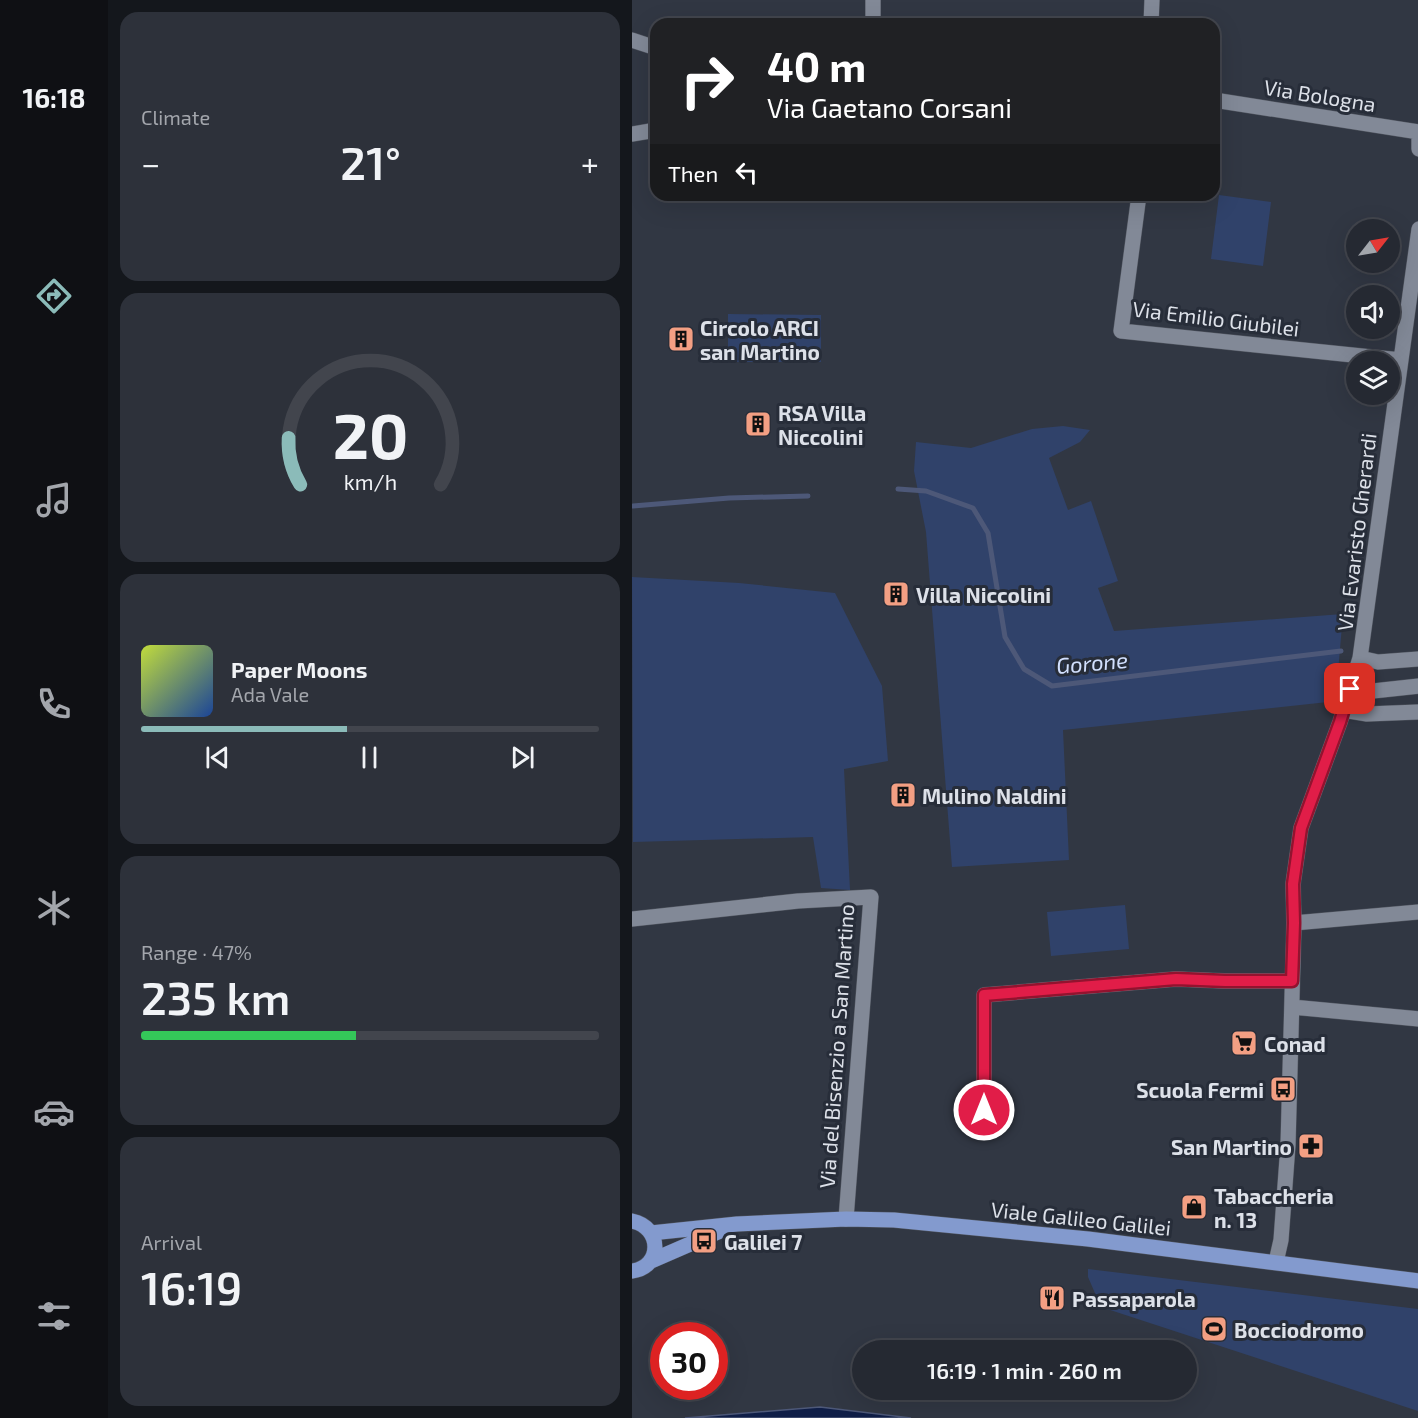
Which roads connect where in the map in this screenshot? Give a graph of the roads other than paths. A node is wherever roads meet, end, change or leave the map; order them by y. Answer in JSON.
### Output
{"nodes":[{"id":1,"x":873,"y":0,"type":"edge"},
{"id":2,"x":1152,"y":0,"type":"edge"},
{"id":3,"x":873,"y":18,"type":"edge"},
{"id":4,"x":1151,"y":18,"type":"edge"},
{"id":5,"x":632,"y":40,"type":"edge"},
{"id":6,"x":650,"y":46,"type":"edge"},
{"id":7,"x":1220,"y":101,"type":"edge"},
{"id":8,"x":650,"y":131,"type":"edge"},
{"id":9,"x":632,"y":134,"type":"edge"},
{"id":10,"x":1418,"y":134,"type":"edge"},
{"id":11,"x":1418,"y":149,"type":"edge"},
{"id":12,"x":1138,"y":201,"type":"edge"},
{"id":13,"x":1418,"y":229,"type":"edge"},
{"id":14,"x":1413,"y":307,"type":"edge"},
{"id":15,"x":1401,"y":360,"type":"junction"},
{"id":16,"x":1360,"y":658,"type":"junction"},
{"id":17,"x":1418,"y":659,"type":"edge"},
{"id":18,"x":1418,"y":686,"type":"edge"},
{"id":19,"x":1350,"y":689,"type":"junction"},
{"id":20,"x":1343,"y":710,"type":"junction"},
{"id":21,"x":1418,"y":711,"type":"edge"},
{"id":22,"x":1418,"y":912,"type":"edge"},
{"id":23,"x":632,"y":919,"type":"edge"},
{"id":24,"x":1294,"y":923,"type":"junction"},
{"id":25,"x":1292,"y":981,"type":"junction"},
{"id":26,"x":1292,"y":1007,"type":"junction"},
{"id":27,"x":1418,"y":1019,"type":"edge"},
{"id":28,"x":984,"y":1110,"type":"dead end"},
{"id":29,"x":846,"y":1219,"type":"junction"},
{"id":30,"x":632,"y":1221,"type":"edge"},
{"id":31,"x":737,"y":1224,"type":"junction"},
{"id":32,"x":651,"y":1233,"type":"junction"},
{"id":33,"x":651,"y":1261,"type":"junction"},
{"id":34,"x":1276,"y":1262,"type":"junction"},
{"id":35,"x":632,"y":1271,"type":"edge"},
{"id":36,"x":1418,"y":1281,"type":"edge"}],
"edges":[{"from":1,"to":3,"type":"street"},
{"from":2,"to":4,"type":"street"},
{"from":5,"to":6,"type":"street"},
{"from":7,"to":10,"type":"street","name":"Via Bologna"},
{"from":8,"to":9,"type":"street"},
{"from":10,"to":11,"type":"street","name":"Via Bologna"},
{"from":12,"to":15,"type":"street","name":"Via Emilio Giubilei"},
{"from":13,"to":14,"type":"street","name":"Via Evaristo Gherardi"},
{"from":14,"to":15,"type":"street","name":"Via Evaristo Gherardi"},
{"from":15,"to":16,"type":"street","name":"Via Evaristo Gherardi"},
{"from":16,"to":17,"type":"street"},
{"from":16,"to":19,"type":"street","name":"Via Evaristo Gherardi"},
{"from":18,"to":19,"type":"street"},
{"from":19,"to":20,"type":"street","name":"Via Evaristo Gherardi"},
{"from":20,"to":21,"type":"street"},
{"from":20,"to":24,"type":"street","name":"Via Evaristo Gherardi"},
{"from":22,"to":24,"type":"street"},
{"from":23,"to":29,"type":"street","name":"Via del Bisenzio a San Martino"},
{"from":24,"to":25,"type":"street","name":"Via Evaristo Gherardi"},
{"from":25,"to":26,"type":"street","name":"Via Evaristo Gherardi"},
{"from":25,"to":28,"type":"street"},
{"from":26,"to":27,"type":"street"},
{"from":26,"to":34,"type":"street","name":"Via Evaristo Gherardi"},
{"from":29,"to":31,"type":"main road","name":"Viale Galileo Galilei"},
{"from":29,"to":34,"type":"main road","name":"Viale Galileo Galilei"},
{"from":30,"to":32,"type":"main road"},
{"from":31,"to":32,"type":"main road","name":"Viale Galileo Galilei"},
{"from":31,"to":33,"type":"main road","name":"Viale Galileo Galilei"},
{"from":32,"to":33,"type":"main road"},
{"from":33,"to":35,"type":"main road","name":"Viale Galileo Galilei"},
{"from":34,"to":36,"type":"main road","name":"Viale Galileo Galilei"}]}
